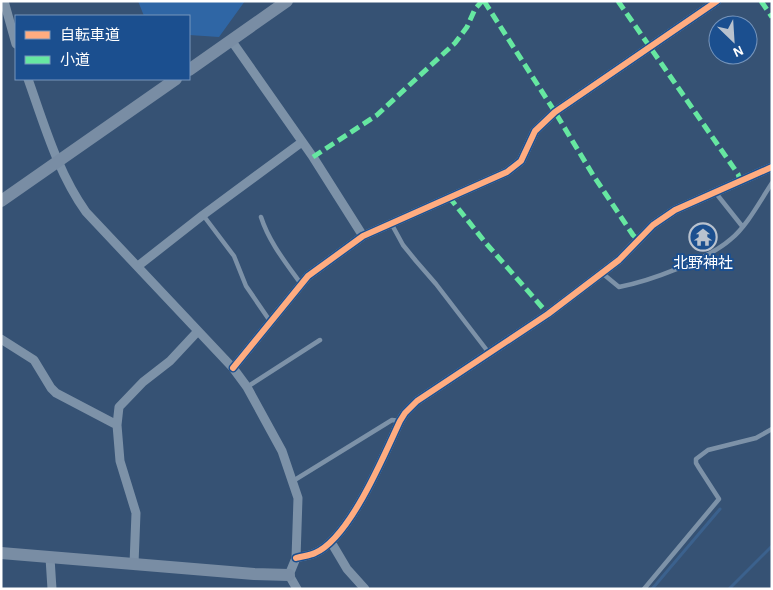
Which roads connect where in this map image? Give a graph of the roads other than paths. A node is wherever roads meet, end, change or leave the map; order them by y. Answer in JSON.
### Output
{"nodes":[{"id":1,"x":4,"y":1,"type":"edge"},
{"id":2,"x":287,"y":1,"type":"edge"},
{"id":3,"x":717,"y":1,"type":"edge"},
{"id":4,"x":15,"y":40,"type":"edge"},
{"id":5,"x":231,"y":40,"type":"junction"},
{"id":6,"x":190,"y":69,"type":"edge"},
{"id":7,"x":28,"y":80,"type":"edge"},
{"id":8,"x":175,"y":80,"type":"edge"},
{"id":9,"x":302,"y":142,"type":"junction"},
{"id":10,"x":59,"y":161,"type":"junction"},
{"id":11,"x":772,"y":167,"type":"edge"},
{"id":12,"x":772,"y":184,"type":"edge"},
{"id":13,"x":715,"y":192,"type":"junction"},
{"id":14,"x":1,"y":201,"type":"edge"},
{"id":15,"x":203,"y":214,"type":"junction"},
{"id":16,"x":261,"y":217,"type":"dead end"},
{"id":17,"x":391,"y":223,"type":"junction"},
{"id":18,"x":742,"y":226,"type":"junction"},
{"id":19,"x":363,"y":236,"type":"junction"},
{"id":20,"x":138,"y":266,"type":"junction"},
{"id":21,"x":602,"y":273,"type":"junction"},
{"id":22,"x":301,"y":285,"type":"junction"},
{"id":23,"x":271,"y":323,"type":"junction"},
{"id":24,"x":198,"y":331,"type":"junction"},
{"id":25,"x":1,"y":339,"type":"edge"},
{"id":26,"x":320,"y":340,"type":"dead end"},
{"id":27,"x":489,"y":353,"type":"junction"},
{"id":28,"x":233,"y":368,"type":"junction"},
{"id":29,"x":247,"y":387,"type":"junction"},
{"id":30,"x":400,"y":421,"type":"junction"},
{"id":31,"x":117,"y":425,"type":"junction"},
{"id":32,"x":772,"y":429,"type":"edge"},
{"id":33,"x":293,"y":481,"type":"junction"},
{"id":34,"x":331,"y":542,"type":"junction"},
{"id":35,"x":1,"y":553,"type":"edge"},
{"id":36,"x":50,"y":558,"type":"junction"},
{"id":37,"x":296,"y":558,"type":"junction"},
{"id":38,"x":134,"y":564,"type":"junction"},
{"id":39,"x":289,"y":575,"type":"junction"},
{"id":40,"x":52,"y":589,"type":"edge"},
{"id":41,"x":297,"y":589,"type":"edge"},
{"id":42,"x":365,"y":589,"type":"edge"},
{"id":43,"x":644,"y":589,"type":"edge"}],
"edges":[{"from":1,"to":4,"type":"street"},
{"from":2,"to":5,"type":"street"},
{"from":3,"to":17,"type":"street"},
{"from":5,"to":6,"type":"street"},
{"from":5,"to":9,"type":"street"},
{"from":7,"to":10,"type":"street"},
{"from":8,"to":10,"type":"street"},
{"from":9,"to":15,"type":"street"},
{"from":9,"to":19,"type":"street"},
{"from":10,"to":14,"type":"street"},
{"from":10,"to":20,"type":"street"},
{"from":11,"to":13,"type":"street"},
{"from":12,"to":18,"type":"lane"},
{"from":13,"to":18,"type":"lane"},
{"from":13,"to":21,"type":"street"},
{"from":15,"to":20,"type":"street"},
{"from":15,"to":23,"type":"lane"},
{"from":16,"to":22,"type":"lane"},
{"from":17,"to":19,"type":"street"},
{"from":17,"to":27,"type":"lane"},
{"from":18,"to":21,"type":"lane"},
{"from":19,"to":22,"type":"street"},
{"from":20,"to":24,"type":"street"},
{"from":21,"to":27,"type":"street"},
{"from":22,"to":23,"type":"street"},
{"from":23,"to":28,"type":"street"},
{"from":24,"to":28,"type":"street"},
{"from":24,"to":31,"type":"street"},
{"from":25,"to":31,"type":"street"},
{"from":26,"to":29,"type":"lane"},
{"from":27,"to":30,"type":"street"},
{"from":28,"to":29,"type":"street"},
{"from":29,"to":33,"type":"street"},
{"from":30,"to":33,"type":"lane"},
{"from":30,"to":34,"type":"street"},
{"from":31,"to":38,"type":"street"},
{"from":32,"to":43,"type":"lane"},
{"from":33,"to":37,"type":"street"},
{"from":34,"to":37,"type":"street"},
{"from":34,"to":42,"type":"street"},
{"from":35,"to":36,"type":"street"},
{"from":36,"to":38,"type":"street"},
{"from":36,"to":40,"type":"street"},
{"from":37,"to":39,"type":"street"},
{"from":38,"to":39,"type":"street"},
{"from":39,"to":41,"type":"street"}]}
